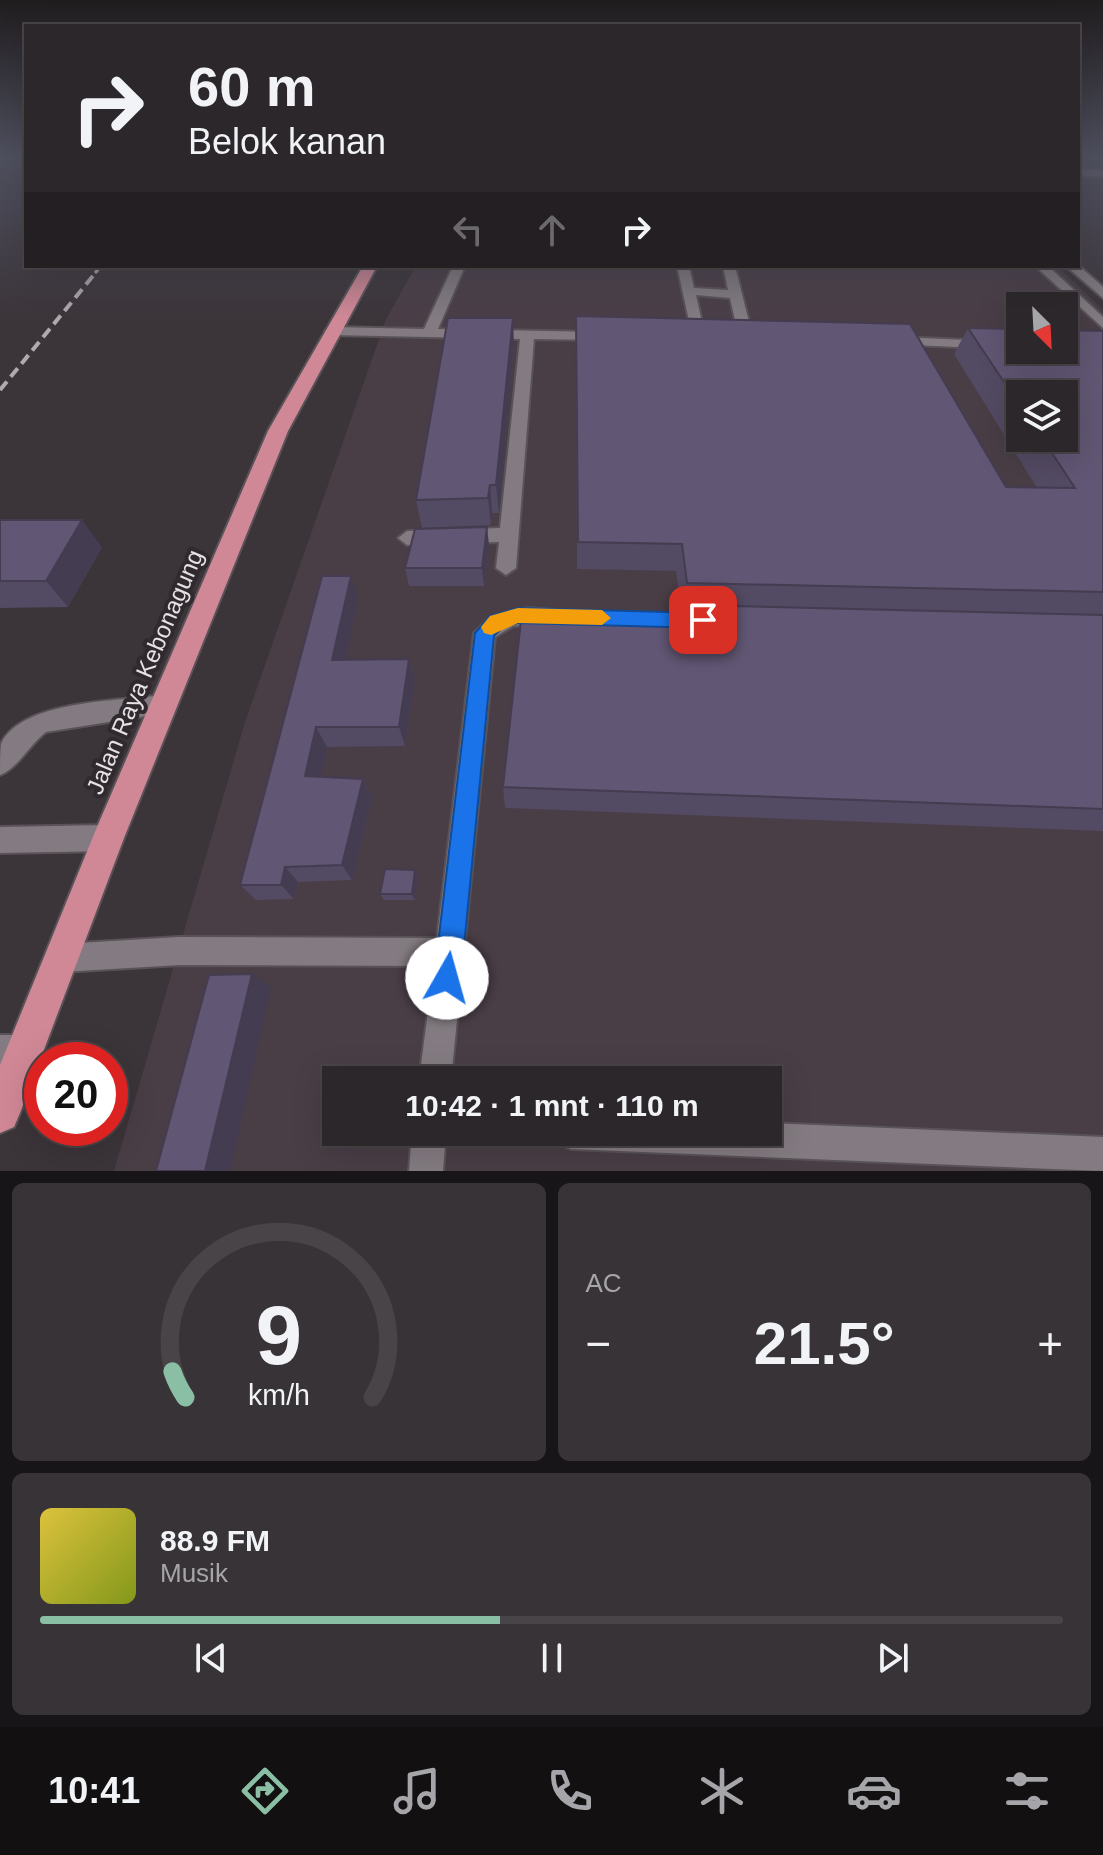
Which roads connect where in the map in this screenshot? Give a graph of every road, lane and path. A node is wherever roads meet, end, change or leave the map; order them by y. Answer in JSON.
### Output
{"nodes":[{"id":1,"x":369,"y":268,"type":"edge"},
{"id":2,"x":458,"y":268,"type":"edge"},
{"id":3,"x":683,"y":268,"type":"edge"},
{"id":4,"x":729,"y":268,"type":"edge"},
{"id":5,"x":1043,"y":268,"type":"edge"},
{"id":6,"x":1074,"y":268,"type":"edge"},
{"id":7,"x":689,"y":291,"type":"junction"},
{"id":8,"x":1103,"y":294,"type":"edge"},
{"id":9,"x":736,"y":295,"type":"junction"},
{"id":10,"x":1103,"y":324,"type":"edge"},
{"id":11,"x":332,"y":331,"type":"junction"},
{"id":12,"x":429,"y":334,"type":"junction"},
{"id":13,"x":527,"y":336,"type":"junction"},
{"id":14,"x":620,"y":336,"type":"edge"},
{"id":15,"x":714,"y":336,"type":"edge"},
{"id":16,"x":730,"y":337,"type":"edge"},
{"id":17,"x":876,"y":340,"type":"edge"},
{"id":18,"x":1006,"y":345,"type":"edge"},
{"id":19,"x":508,"y":535,"type":"junction"},
{"id":20,"x":407,"y":538,"type":"dead end"},
{"id":21,"x":506,"y":568,"type":"dead end"},
{"id":22,"x":565,"y":617,"type":"edge"},
{"id":23,"x":163,"y":705,"type":"junction"},
{"id":24,"x":0,"y":764,"type":"edge"},
{"id":25,"x":108,"y":838,"type":"junction"},
{"id":26,"x":0,"y":840,"type":"edge"},
{"id":27,"x":450,"y":952,"type":"junction"},
{"id":28,"x":62,"y":958,"type":"junction"},
{"id":29,"x":12,"y":1051,"type":"edge"},
{"id":30,"x":437,"y":1066,"type":"edge"},
{"id":31,"x":0,"y":1113,"type":"edge"},
{"id":32,"x":782,"y":1141,"type":"edge"},
{"id":33,"x":428,"y":1146,"type":"edge"},
{"id":34,"x":1103,"y":1154,"type":"edge"},
{"id":35,"x":426,"y":1171,"type":"edge"}],
"edges":[{"from":1,"to":11,"type":"highway","name":"Jalan Raya Kebonagung"},
{"from":2,"to":12,"type":"street"},
{"from":3,"to":7,"type":"street"},
{"from":4,"to":9,"type":"street"},
{"from":5,"to":10,"type":"street"},
{"from":6,"to":8,"type":"street"},
{"from":7,"to":9,"type":"street"},
{"from":7,"to":15,"type":"street"},
{"from":9,"to":16,"type":"street"},
{"from":11,"to":12,"type":"street"},
{"from":11,"to":23,"type":"highway","name":"Jalan Raya Kebonagung"},
{"from":12,"to":13,"type":"street"},
{"from":13,"to":14,"type":"street"},
{"from":13,"to":19,"type":"street"},
{"from":17,"to":18,"type":"street"},
{"from":19,"to":20,"type":"street"},
{"from":19,"to":21,"type":"street"},
{"from":22,"to":27,"type":"street"},
{"from":23,"to":24,"type":"street"},
{"from":23,"to":25,"type":"highway","name":"Jalan Raya Kebonagung"},
{"from":25,"to":26,"type":"street"},
{"from":25,"to":28,"type":"highway","name":"Jalan Raya Kebonagung"},
{"from":27,"to":28,"type":"street"},
{"from":27,"to":30,"type":"street"},
{"from":28,"to":29,"type":"highway","name":"Jalan Raya Kebonagung"},
{"from":29,"to":31,"type":"highway","name":"Jalan Raya Kebonagung"},
{"from":32,"to":34,"type":"street"},
{"from":33,"to":35,"type":"street"}]}
